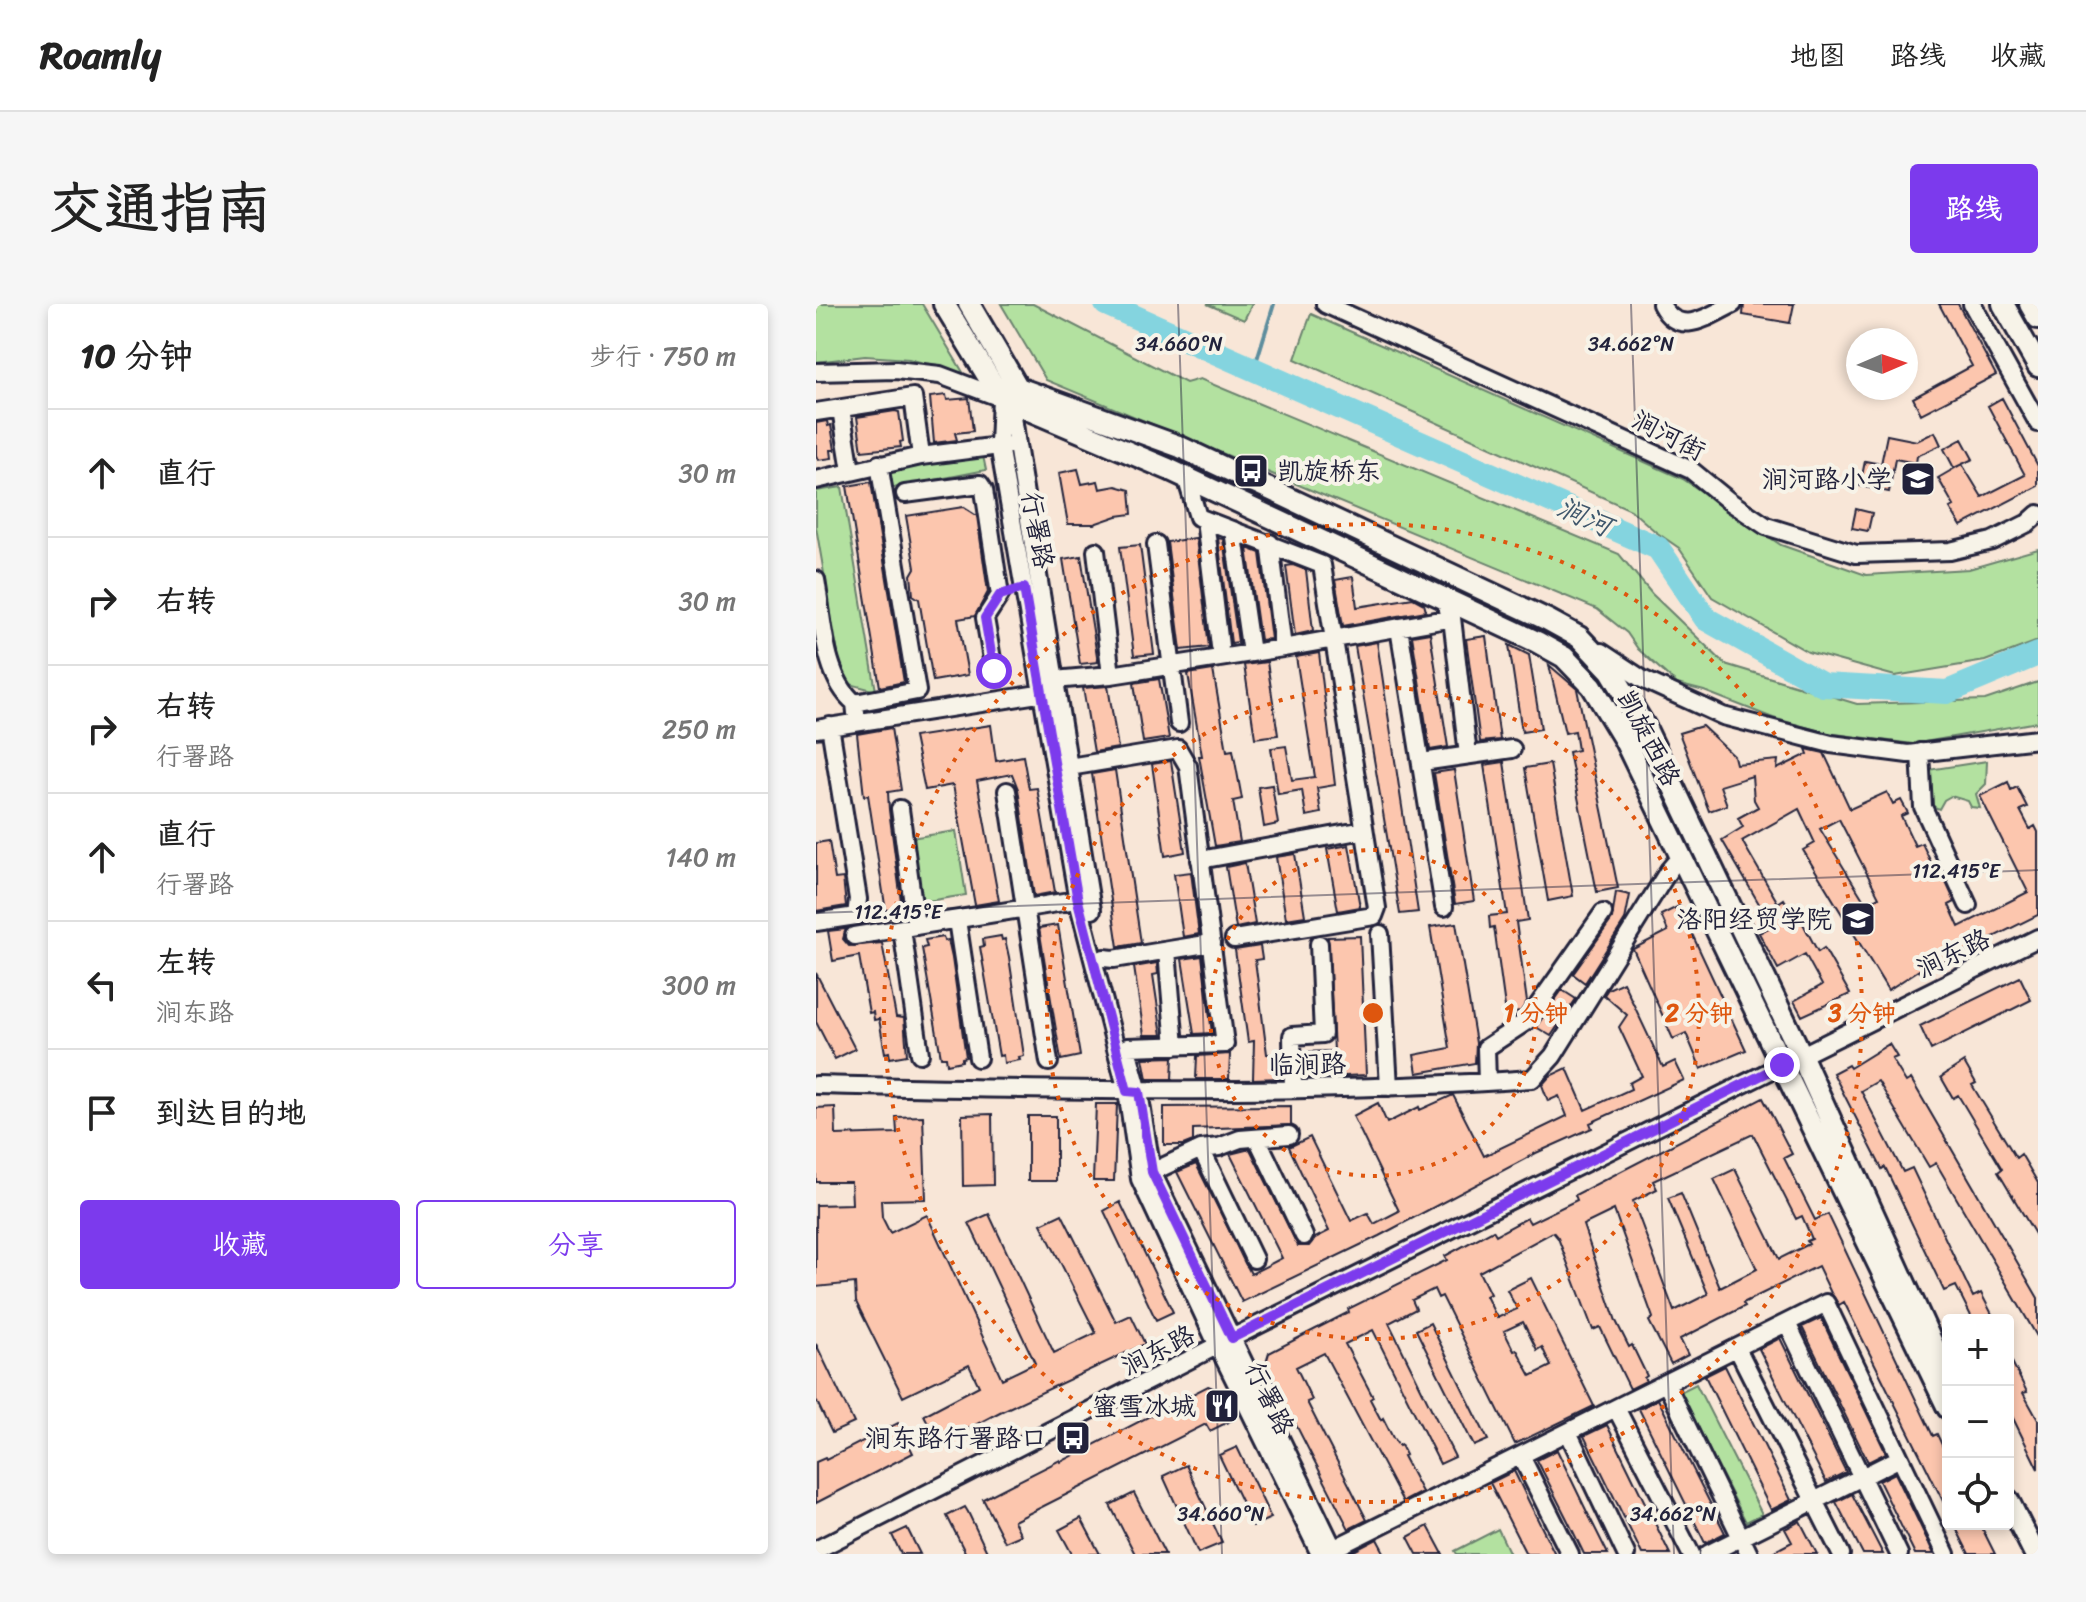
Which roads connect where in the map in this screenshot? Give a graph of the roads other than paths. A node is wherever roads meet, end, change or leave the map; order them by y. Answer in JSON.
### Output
{"nodes":[{"id":1,"x":944,"y":304,"type":"edge"},
{"id":2,"x":969,"y":304,"type":"edge"},
{"id":3,"x":1325,"y":304,"type":"edge"},
{"id":4,"x":1661,"y":304,"type":"edge"},
{"id":5,"x":1733,"y":304,"type":"edge"},
{"id":6,"x":1972,"y":304,"type":"edge"},
{"id":7,"x":2003,"y":304,"type":"edge"},
{"id":8,"x":2030,"y":304,"type":"edge"},
{"id":9,"x":2038,"y":318,"type":"edge"},
{"id":10,"x":2038,"y":366,"type":"edge"},
{"id":11,"x":816,"y":372,"type":"edge"},
{"id":12,"x":1010,"y":391,"type":"junction"},
{"id":13,"x":841,"y":409,"type":"junction"},
{"id":14,"x":816,"y":412,"type":"edge"},
{"id":15,"x":2038,"y":423,"type":"edge"},
{"id":16,"x":999,"y":445,"type":"junction"},
{"id":17,"x":1017,"y":445,"type":"junction"},
{"id":18,"x":921,"y":456,"type":"junction"},
{"id":19,"x":879,"y":464,"type":"junction"},
{"id":20,"x":851,"y":471,"type":"junction"},
{"id":21,"x":1186,"y":477,"type":"junction"},
{"id":22,"x":816,"y":480,"type":"edge"},
{"id":23,"x":905,"y":494,"type":"dead end"},
{"id":24,"x":2038,"y":514,"type":"edge"},
{"id":25,"x":1205,"y":520,"type":"junction"},
{"id":26,"x":1233,"y":530,"type":"junction"},
{"id":27,"x":1270,"y":543,"type":"junction"},
{"id":28,"x":1156,"y":544,"type":"dead end"},
{"id":29,"x":1096,"y":551,"type":"dead end"},
{"id":30,"x":816,"y":580,"type":"edge"},
{"id":31,"x":1024,"y":588,"type":"junction"},
{"id":32,"x":1000,"y":595,"type":"junction"},
{"id":33,"x":1437,"y":596,"type":"junction"},
{"id":34,"x":818,"y":603,"type":"edge"},
{"id":35,"x":1452,"y":618,"type":"junction"},
{"id":36,"x":1399,"y":628,"type":"junction"},
{"id":37,"x":1579,"y":637,"type":"junction"},
{"id":38,"x":1333,"y":639,"type":"junction"},
{"id":39,"x":1220,"y":646,"type":"dead end"},
{"id":40,"x":1283,"y":648,"type":"junction"},
{"id":41,"x":1251,"y":653,"type":"junction"},
{"id":42,"x":1172,"y":665,"type":"junction"},
{"id":43,"x":994,"y":671,"type":"dead end"},
{"id":44,"x":1111,"y":675,"type":"junction"},
{"id":45,"x":1051,"y":688,"type":"junction"},
{"id":46,"x":855,"y":703,"type":"junction"},
{"id":47,"x":858,"y":722,"type":"junction"},
{"id":48,"x":1179,"y":723,"type":"dead end"},
{"id":49,"x":823,"y":728,"type":"edge"},
{"id":50,"x":2038,"y":739,"type":"edge"},
{"id":51,"x":834,"y":749,"type":"junction"},
{"id":52,"x":1512,"y":749,"type":"dead end"},
{"id":53,"x":1920,"y":752,"type":"junction"},
{"id":54,"x":1468,"y":755,"type":"junction"},
{"id":55,"x":818,"y":759,"type":"dead end"},
{"id":56,"x":1422,"y":762,"type":"junction"},
{"id":57,"x":1069,"y":767,"type":"junction"},
{"id":58,"x":1007,"y":791,"type":"dead end"},
{"id":59,"x":900,"y":809,"type":"dead end"},
{"id":60,"x":1364,"y":830,"type":"junction"},
{"id":61,"x":1680,"y":857,"type":"junction"},
{"id":62,"x":1200,"y":860,"type":"junction"},
{"id":63,"x":1084,"y":899,"type":"junction"},
{"id":64,"x":1968,"y":905,"type":"dead end"},
{"id":65,"x":1444,"y":907,"type":"dead end"},
{"id":66,"x":1025,"y":909,"type":"junction"},
{"id":67,"x":1603,"y":913,"type":"dead end"},
{"id":68,"x":957,"y":920,"type":"junction"},
{"id":69,"x":816,"y":922,"type":"edge"},
{"id":70,"x":909,"y":927,"type":"junction"},
{"id":71,"x":2038,"y":929,"type":"edge"},
{"id":72,"x":1380,"y":934,"type":"dead end"},
{"id":73,"x":854,"y":936,"type":"dead end"},
{"id":74,"x":2038,"y":938,"type":"edge"},
{"id":75,"x":1234,"y":939,"type":"dead end"},
{"id":76,"x":1212,"y":943,"type":"junction"},
{"id":77,"x":1319,"y":944,"type":"dead end"},
{"id":78,"x":1167,"y":951,"type":"junction"},
{"id":79,"x":1104,"y":958,"type":"junction"},
{"id":80,"x":1175,"y":1046,"type":"junction"},
{"id":81,"x":1127,"y":1047,"type":"junction"},
{"id":82,"x":1800,"y":1052,"type":"junction"},
{"id":83,"x":920,"y":1054,"type":"dead end"},
{"id":84,"x":978,"y":1058,"type":"dead end"},
{"id":85,"x":1049,"y":1062,"type":"dead end"},
{"id":86,"x":1780,"y":1062,"type":"junction"},
{"id":87,"x":1487,"y":1082,"type":"junction"},
{"id":88,"x":816,"y":1085,"type":"edge"},
{"id":89,"x":1389,"y":1087,"type":"junction"},
{"id":90,"x":1293,"y":1089,"type":"junction"},
{"id":91,"x":1133,"y":1092,"type":"junction"},
{"id":92,"x":1289,"y":1135,"type":"dead end"},
{"id":93,"x":1257,"y":1138,"type":"junction"},
{"id":94,"x":1201,"y":1149,"type":"junction"},
{"id":95,"x":1152,"y":1172,"type":"junction"},
{"id":96,"x":1304,"y":1236,"type":"dead end"},
{"id":97,"x":1254,"y":1259,"type":"dead end"},
{"id":98,"x":1787,"y":1323,"type":"junction"},
{"id":99,"x":1223,"y":1338,"type":"junction"},
{"id":100,"x":1737,"y":1348,"type":"junction"},
{"id":101,"x":1942,"y":1364,"type":"edge"},
{"id":102,"x":1666,"y":1383,"type":"junction"},
{"id":103,"x":1942,"y":1396,"type":"edge"},
{"id":104,"x":1616,"y":1408,"type":"junction"},
{"id":105,"x":1568,"y":1432,"type":"junction"},
{"id":106,"x":1521,"y":1456,"type":"junction"},
{"id":107,"x":1900,"y":1458,"type":"junction"},
{"id":108,"x":1862,"y":1477,"type":"junction"},
{"id":109,"x":1814,"y":1501,"type":"junction"},
{"id":110,"x":2014,"y":1512,"type":"edge"},
{"id":111,"x":2008,"y":1530,"type":"edge"},
{"id":112,"x":1741,"y":1537,"type":"junction"},
{"id":113,"x":816,"y":1540,"type":"edge"},
{"id":114,"x":816,"y":1550,"type":"edge"},
{"id":115,"x":1330,"y":1552,"type":"edge"},
{"id":116,"x":1570,"y":1554,"type":"edge"},
{"id":117,"x":1626,"y":1554,"type":"edge"},
{"id":118,"x":1691,"y":1554,"type":"edge"},
{"id":119,"x":1708,"y":1554,"type":"edge"},
{"id":120,"x":1749,"y":1554,"type":"edge"},
{"id":121,"x":1841,"y":1554,"type":"edge"},
{"id":122,"x":1899,"y":1554,"type":"edge"},
{"id":123,"x":1946,"y":1554,"type":"edge"},
{"id":124,"x":2020,"y":1554,"type":"edge"},
{"id":125,"x":2035,"y":1554,"type":"edge"}],
"edges":[{"from":1,"to":12,"type":"main road"},
{"from":2,"to":12,"type":"main road"},
{"from":3,"to":24,"type":"street","name":"涧河街"},
{"from":4,"to":5,"type":"street"},
{"from":6,"to":15,"type":"street"},
{"from":7,"to":10,"type":"main road"},
{"from":8,"to":9,"type":"main road"},
{"from":11,"to":12,"type":"street"},
{"from":12,"to":16,"type":"street","name":"行署路"},
{"from":12,"to":17,"type":"street","name":"行署路"},
{"from":12,"to":21,"type":"main road","name":"凯旋西路"},
{"from":12,"to":37,"type":"main road","name":"凯旋西路"},
{"from":13,"to":14,"type":"street"},
{"from":13,"to":18,"type":"street"},
{"from":13,"to":20,"type":"street"},
{"from":16,"to":17,"type":"street"},
{"from":16,"to":18,"type":"street"},
{"from":16,"to":31,"type":"street","name":"行署路"},
{"from":17,"to":45,"type":"street","name":"行署路"},
{"from":18,"to":19,"type":"street"},
{"from":19,"to":20,"type":"street"},
{"from":19,"to":46,"type":"street"},
{"from":20,"to":22,"type":"street"},
{"from":21,"to":25,"type":"street"},
{"from":21,"to":33,"type":"main road","name":"凯旋西路"},
{"from":23,"to":32,"type":"street"},
{"from":25,"to":26,"type":"street"},
{"from":25,"to":39,"type":"street"},
{"from":26,"to":27,"type":"street"},
{"from":26,"to":41,"type":"street"},
{"from":27,"to":38,"type":"street"},
{"from":27,"to":40,"type":"street"},
{"from":28,"to":42,"type":"street"},
{"from":29,"to":44,"type":"street"},
{"from":30,"to":34,"type":"street"},
{"from":31,"to":32,"type":"street"},
{"from":31,"to":45,"type":"street","name":"行署路"},
{"from":32,"to":43,"type":"street"},
{"from":33,"to":35,"type":"street"},
{"from":33,"to":61,"type":"main road","name":"凯旋西路"},
{"from":34,"to":46,"type":"street"},
{"from":35,"to":36,"type":"street"},
{"from":35,"to":54,"type":"street"},
{"from":36,"to":38,"type":"street"},
{"from":36,"to":56,"type":"street"},
{"from":37,"to":53,"type":"street"},
{"from":37,"to":82,"type":"main road","name":"凯旋西路"},
{"from":38,"to":40,"type":"street"},
{"from":38,"to":60,"type":"street"},
{"from":40,"to":41,"type":"street"},
{"from":41,"to":42,"type":"street"},
{"from":42,"to":44,"type":"street"},
{"from":42,"to":48,"type":"street"},
{"from":44,"to":45,"type":"street"},
{"from":45,"to":47,"type":"street"},
{"from":45,"to":57,"type":"street","name":"行署路"},
{"from":45,"to":63,"type":"street","name":"行署路"},
{"from":46,"to":47,"type":"street"},
{"from":47,"to":49,"type":"street"},
{"from":49,"to":51,"type":"street"},
{"from":50,"to":53,"type":"street"},
{"from":51,"to":55,"type":"street"},
{"from":51,"to":69,"type":"street"},
{"from":52,"to":54,"type":"street"},
{"from":53,"to":64,"type":"street"},
{"from":54,"to":56,"type":"street"},
{"from":56,"to":65,"type":"street"},
{"from":57,"to":62,"type":"street"},
{"from":57,"to":63,"type":"street","name":"行署路"},
{"from":58,"to":66,"type":"street"},
{"from":59,"to":70,"type":"street"},
{"from":60,"to":62,"type":"street"},
{"from":60,"to":75,"type":"street"},
{"from":61,"to":86,"type":"main road","name":"凯旋西路"},
{"from":61,"to":87,"type":"street","name":"临涧路"},
{"from":62,"to":76,"type":"street"},
{"from":63,"to":66,"type":"street"},
{"from":63,"to":79,"type":"street","name":"行署路"},
{"from":63,"to":91,"type":"street","name":"行署路"},
{"from":66,"to":68,"type":"street"},
{"from":66,"to":85,"type":"street"},
{"from":67,"to":87,"type":"street"},
{"from":68,"to":70,"type":"street"},
{"from":68,"to":84,"type":"street"},
{"from":70,"to":73,"type":"street"},
{"from":70,"to":83,"type":"street"},
{"from":71,"to":82,"type":"street","name":"涧东路"},
{"from":72,"to":89,"type":"street"},
{"from":74,"to":82,"type":"street","name":"涧东路"},
{"from":76,"to":78,"type":"street"},
{"from":76,"to":80,"type":"street"},
{"from":77,"to":90,"type":"street"},
{"from":78,"to":79,"type":"street"},
{"from":78,"to":80,"type":"street"},
{"from":79,"to":81,"type":"street","name":"行署路"},
{"from":80,"to":81,"type":"street"},
{"from":81,"to":91,"type":"street","name":"行署路"},
{"from":82,"to":86,"type":"street","name":"涧东路"},
{"from":82,"to":101,"type":"main road","name":"凯旋西路"},
{"from":86,"to":99,"type":"street","name":"涧东路"},
{"from":86,"to":103,"type":"main road","name":"凯旋西路"},
{"from":87,"to":89,"type":"street","name":"临涧路"},
{"from":88,"to":91,"type":"street","name":"临涧路"},
{"from":89,"to":90,"type":"street","name":"临涧路"},
{"from":90,"to":91,"type":"street","name":"临涧路"},
{"from":91,"to":95,"type":"street","name":"行署路"},
{"from":91,"to":99,"type":"street","name":"行署路"},
{"from":92,"to":93,"type":"street"},
{"from":93,"to":94,"type":"street"},
{"from":93,"to":96,"type":"street"},
{"from":94,"to":95,"type":"street"},
{"from":94,"to":97,"type":"street"},
{"from":95,"to":99,"type":"street","name":"行署路"},
{"from":98,"to":100,"type":"street"},
{"from":98,"to":107,"type":"street"},
{"from":98,"to":108,"type":"street"},
{"from":99,"to":113,"type":"street","name":"涧东路"},
{"from":99,"to":114,"type":"street","name":"涧东路"},
{"from":99,"to":115,"type":"street","name":"行署路"},
{"from":100,"to":102,"type":"street"},
{"from":100,"to":109,"type":"street"},
{"from":102,"to":104,"type":"street"},
{"from":102,"to":112,"type":"street"},
{"from":104,"to":105,"type":"street"},
{"from":104,"to":118,"type":"street"},
{"from":105,"to":106,"type":"street"},
{"from":105,"to":117,"type":"street"},
{"from":106,"to":115,"type":"street"},
{"from":106,"to":116,"type":"street"},
{"from":107,"to":108,"type":"street"},
{"from":107,"to":123,"type":"street"},
{"from":108,"to":109,"type":"street"},
{"from":108,"to":122,"type":"street"},
{"from":109,"to":112,"type":"street"},
{"from":109,"to":121,"type":"street"},
{"from":110,"to":125,"type":"main road"},
{"from":111,"to":124,"type":"main road"},
{"from":112,"to":119,"type":"street"},
{"from":112,"to":120,"type":"street"}]}
